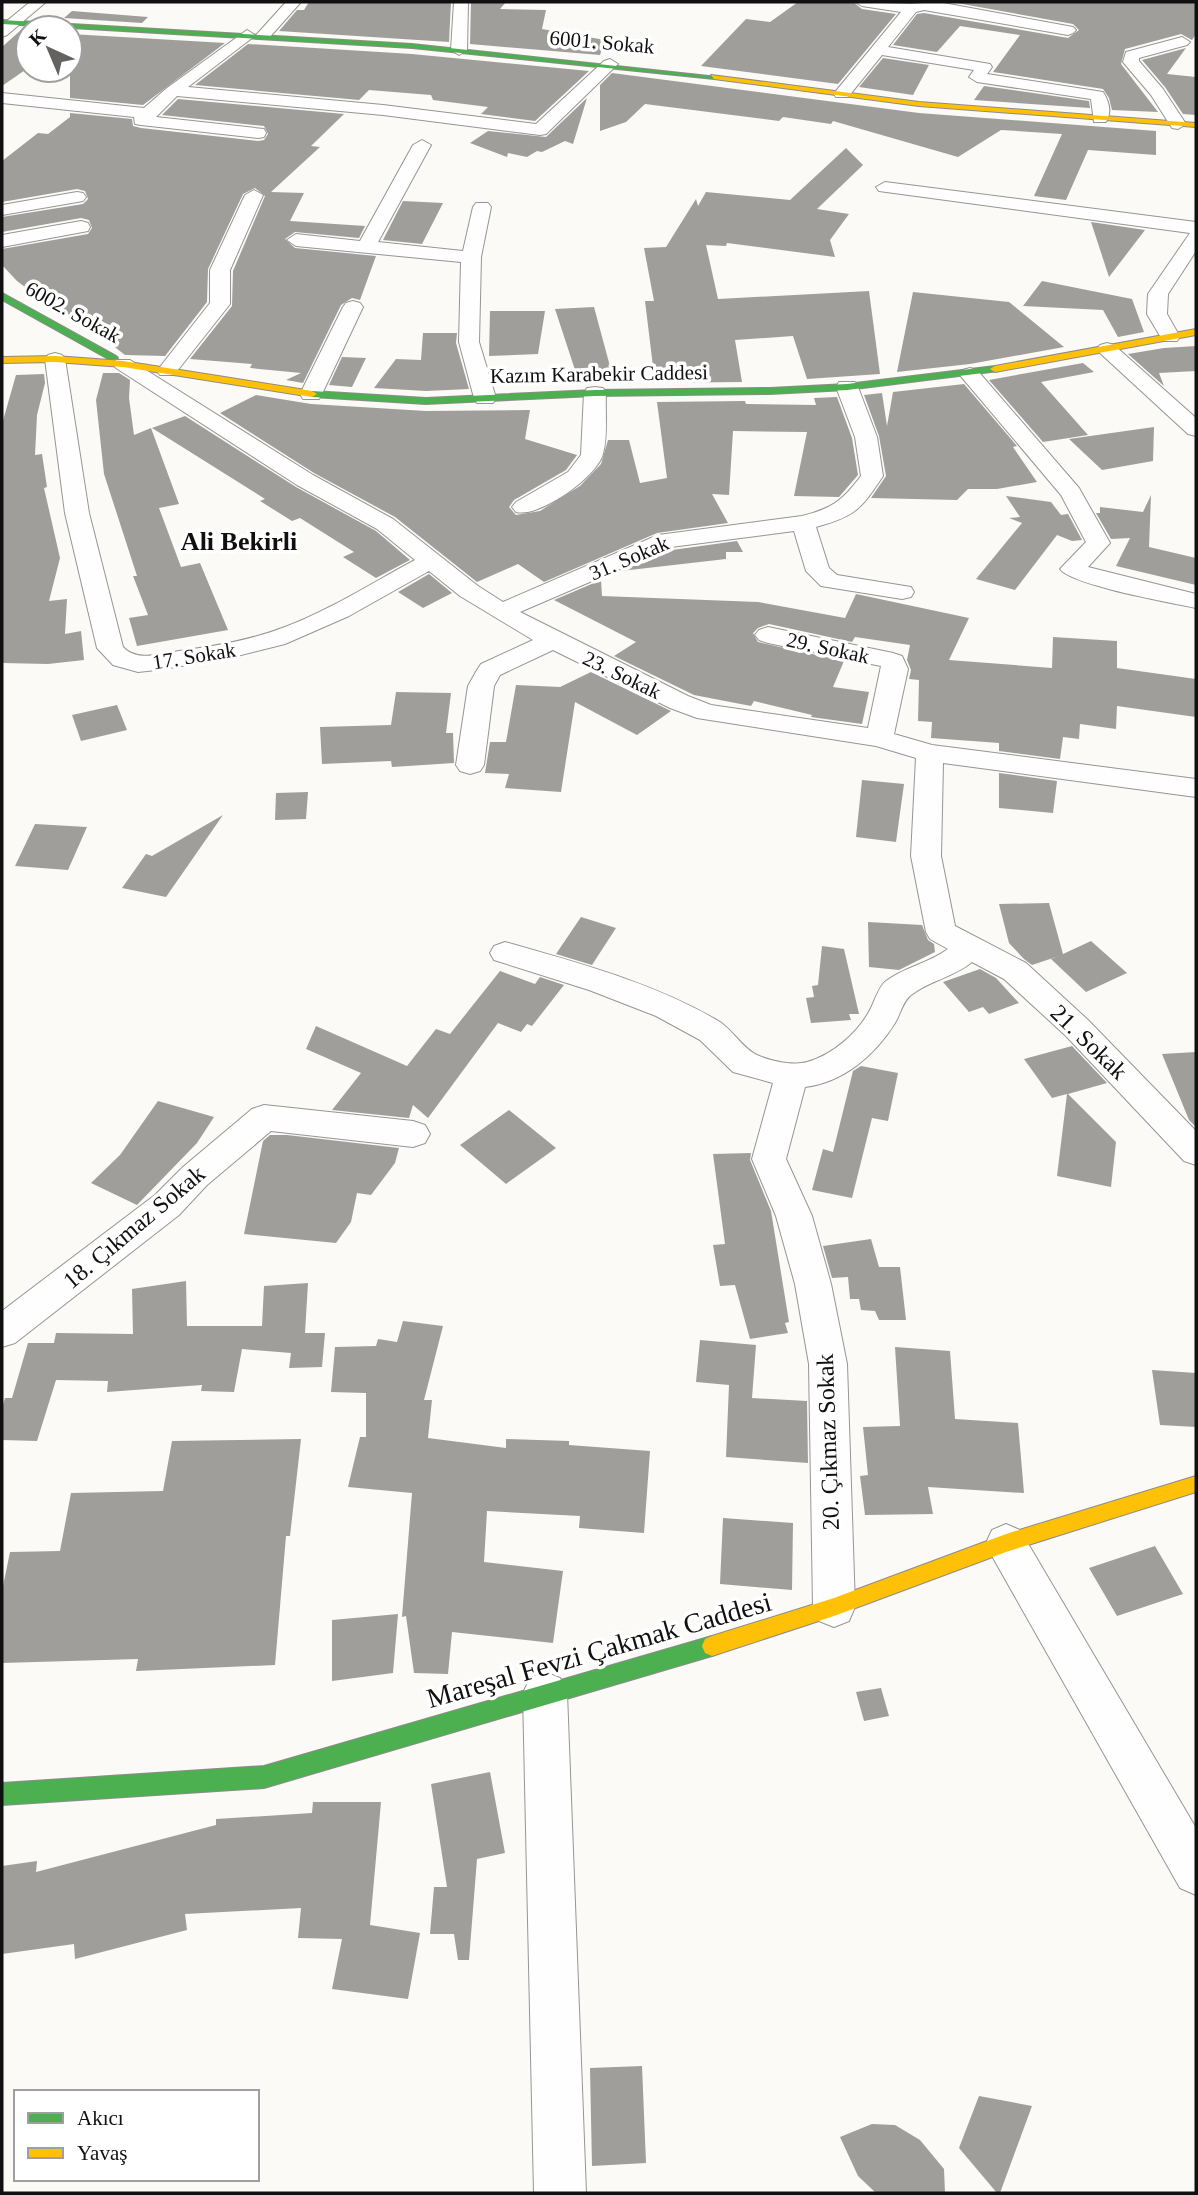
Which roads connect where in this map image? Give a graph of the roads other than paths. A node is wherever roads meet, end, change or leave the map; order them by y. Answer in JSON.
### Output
{"nodes":[{"id":1,"x":39,"y":2,"type":"edge"},
{"id":2,"x":294,"y":2,"type":"edge"},
{"id":3,"x":461,"y":2,"type":"edge"},
{"id":4,"x":862,"y":2,"type":"edge"},
{"id":5,"x":921,"y":5,"type":"edge"},
{"id":6,"x":6,"y":26,"type":"edge"},
{"id":7,"x":1068,"y":30,"type":"dead end"},
{"id":8,"x":255,"y":36,"type":"junction"},
{"id":9,"x":1182,"y":42,"type":"dead end"},
{"id":10,"x":459,"y":50,"type":"junction"},
{"id":11,"x":877,"y":50,"type":"junction"},
{"id":12,"x":610,"y":64,"type":"junction"},
{"id":13,"x":173,"y":91,"type":"junction"},
{"id":14,"x":842,"y":94,"type":"junction"},
{"id":15,"x":2,"y":98,"type":"edge"},
{"id":16,"x":149,"y":114,"type":"junction"},
{"id":17,"x":1100,"y":118,"type":"junction"},
{"id":18,"x":1178,"y":124,"type":"junction"},
{"id":19,"x":1196,"y":125,"type":"edge"},
{"id":20,"x":258,"y":133,"type":"dead end"},
{"id":21,"x":422,"y":145,"type":"dead end"},
{"id":22,"x":885,"y":187,"type":"dead end"},
{"id":23,"x":254,"y":195,"type":"dead end"},
{"id":24,"x":77,"y":197,"type":"dead end"},
{"id":25,"x":482,"y":207,"type":"dead end"},
{"id":26,"x":2,"y":210,"type":"edge"},
{"id":27,"x":81,"y":227,"type":"dead end"},
{"id":28,"x":1196,"y":229,"type":"edge"},
{"id":29,"x":1196,"y":237,"type":"edge"},
{"id":30,"x":296,"y":240,"type":"dead end"},
{"id":31,"x":2,"y":241,"type":"edge"},
{"id":32,"x":366,"y":247,"type":"junction"},
{"id":33,"x":471,"y":257,"type":"junction"},
{"id":34,"x":2,"y":296,"type":"edge"},
{"id":35,"x":353,"y":307,"type":"dead end"},
{"id":36,"x":1196,"y":332,"type":"edge"},
{"id":37,"x":1170,"y":337,"type":"junction"},
{"id":38,"x":1107,"y":349,"type":"junction"},
{"id":39,"x":55,"y":359,"type":"junction"},
{"id":40,"x":2,"y":360,"type":"edge"},
{"id":41,"x":123,"y":364,"type":"junction"},
{"id":42,"x":167,"y":371,"type":"junction"},
{"id":43,"x":970,"y":374,"type":"junction"},
{"id":44,"x":847,"y":387,"type":"junction"},
{"id":45,"x":595,"y":393,"type":"junction"},
{"id":46,"x":311,"y":394,"type":"junction"},
{"id":47,"x":485,"y":398,"type":"junction"},
{"id":48,"x":1196,"y":429,"type":"edge"},
{"id":49,"x":524,"y":507,"type":"dead end"},
{"id":50,"x":803,"y":523,"type":"junction"},
{"id":51,"x":432,"y":560,"type":"junction"},
{"id":52,"x":902,"y":592,"type":"dead end"},
{"id":53,"x":1196,"y":601,"type":"edge"},
{"id":54,"x":502,"y":611,"type":"junction"},
{"id":55,"x":768,"y":635,"type":"dead end"},
{"id":56,"x":552,"y":640,"type":"junction"},
{"id":57,"x":879,"y":738,"type":"junction"},
{"id":58,"x":930,"y":753,"type":"junction"},
{"id":59,"x":470,"y":765,"type":"dead end"},
{"id":60,"x":1196,"y":788,"type":"edge"},
{"id":61,"x":969,"y":948,"type":"junction"},
{"id":62,"x":505,"y":953,"type":"dead end"},
{"id":63,"x":792,"y":1076,"type":"junction"},
{"id":64,"x":414,"y":1134,"type":"dead end"},
{"id":65,"x":1196,"y":1152,"type":"edge"},
{"id":66,"x":2,"y":1332,"type":"edge"},
{"id":67,"x":1196,"y":1484,"type":"edge"},
{"id":68,"x":1006,"y":1543,"type":"junction"},
{"id":69,"x":834,"y":1607,"type":"junction"},
{"id":70,"x":545,"y":1693,"type":"junction"},
{"id":71,"x":2,"y":1794,"type":"edge"},
{"id":72,"x":1196,"y":1872,"type":"edge"},
{"id":73,"x":560,"y":2193,"type":"edge"}],
"edges":[{"from":1,"to":6,"type":"street"},
{"from":2,"to":8,"type":"street"},
{"from":3,"to":10,"type":"street"},
{"from":4,"to":5,"type":"street"},
{"from":5,"to":7,"type":"street"},
{"from":5,"to":11,"type":"street"},
{"from":6,"to":8,"type":"street","name":"6001. Sokak"},
{"from":8,"to":10,"type":"street","name":"6001. Sokak"},
{"from":8,"to":13,"type":"street"},
{"from":9,"to":18,"type":"street"},
{"from":10,"to":12,"type":"street","name":"6001. Sokak"},
{"from":11,"to":14,"type":"street"},
{"from":11,"to":17,"type":"street"},
{"from":12,"to":13,"type":"street"},
{"from":12,"to":14,"type":"street","name":"6001. Sokak"},
{"from":13,"to":16,"type":"street"},
{"from":14,"to":17,"type":"street","name":"6001. Sokak"},
{"from":15,"to":16,"type":"street"},
{"from":16,"to":20,"type":"street"},
{"from":17,"to":18,"type":"street","name":"6001. Sokak"},
{"from":18,"to":19,"type":"street","name":"6001. Sokak"},
{"from":21,"to":32,"type":"street"},
{"from":22,"to":28,"type":"street"},
{"from":23,"to":42,"type":"street"},
{"from":24,"to":26,"type":"street"},
{"from":25,"to":33,"type":"street"},
{"from":27,"to":31,"type":"street"},
{"from":29,"to":37,"type":"street"},
{"from":30,"to":32,"type":"street"},
{"from":32,"to":33,"type":"street"},
{"from":33,"to":47,"type":"street"},
{"from":34,"to":41,"type":"street","name":"6002. Sokak"},
{"from":35,"to":46,"type":"street"},
{"from":36,"to":37,"type":"street","name":"Kazım Karabekir Caddesi"},
{"from":37,"to":38,"type":"street","name":"Kazım Karabekir Caddesi"},
{"from":38,"to":43,"type":"street","name":"Kazım Karabekir Caddesi"},
{"from":38,"to":48,"type":"street"},
{"from":39,"to":40,"type":"street","name":"Kazım Karabekir Caddesi"},
{"from":39,"to":41,"type":"street","name":"Kazım Karabekir Caddesi"},
{"from":39,"to":51,"type":"street","name":"17. Sokak"},
{"from":41,"to":42,"type":"street","name":"Kazım Karabekir Caddesi"},
{"from":41,"to":51,"type":"street","name":"23. Sokak"},
{"from":42,"to":46,"type":"street","name":"Kazım Karabekir Caddesi"},
{"from":43,"to":44,"type":"street","name":"Kazım Karabekir Caddesi"},
{"from":43,"to":53,"type":"street"},
{"from":44,"to":45,"type":"street","name":"Kazım Karabekir Caddesi"},
{"from":44,"to":50,"type":"street","name":"31. Sokak"},
{"from":45,"to":47,"type":"street","name":"Kazım Karabekir Caddesi"},
{"from":45,"to":49,"type":"street"},
{"from":46,"to":47,"type":"street","name":"Kazım Karabekir Caddesi"},
{"from":50,"to":52,"type":"street"},
{"from":50,"to":54,"type":"street","name":"31. Sokak"},
{"from":51,"to":54,"type":"street","name":"23. Sokak"},
{"from":54,"to":56,"type":"street","name":"23. Sokak"},
{"from":55,"to":57,"type":"street","name":"29. Sokak"},
{"from":56,"to":57,"type":"street","name":"23. Sokak"},
{"from":56,"to":59,"type":"street"},
{"from":57,"to":58,"type":"street","name":"23. Sokak"},
{"from":58,"to":60,"type":"street","name":"23. Sokak"},
{"from":58,"to":61,"type":"street","name":"21. Sokak"},
{"from":61,"to":63,"type":"street"},
{"from":61,"to":65,"type":"street","name":"21. Sokak"},
{"from":62,"to":63,"type":"street"},
{"from":63,"to":69,"type":"street","name":"20. Çıkmaz Sokak"},
{"from":64,"to":66,"type":"street","name":"18. Çıkmaz Sokak"},
{"from":67,"to":68,"type":"street","name":"Mareşal Fevzi Çakmak Caddesi"},
{"from":68,"to":69,"type":"street","name":"Mareşal Fevzi Çakmak Caddesi"},
{"from":68,"to":72,"type":"street"},
{"from":69,"to":70,"type":"street","name":"Mareşal Fevzi Çakmak Caddesi"},
{"from":70,"to":71,"type":"street","name":"Mareşal Fevzi Çakmak Caddesi"},
{"from":70,"to":73,"type":"street"}]}
